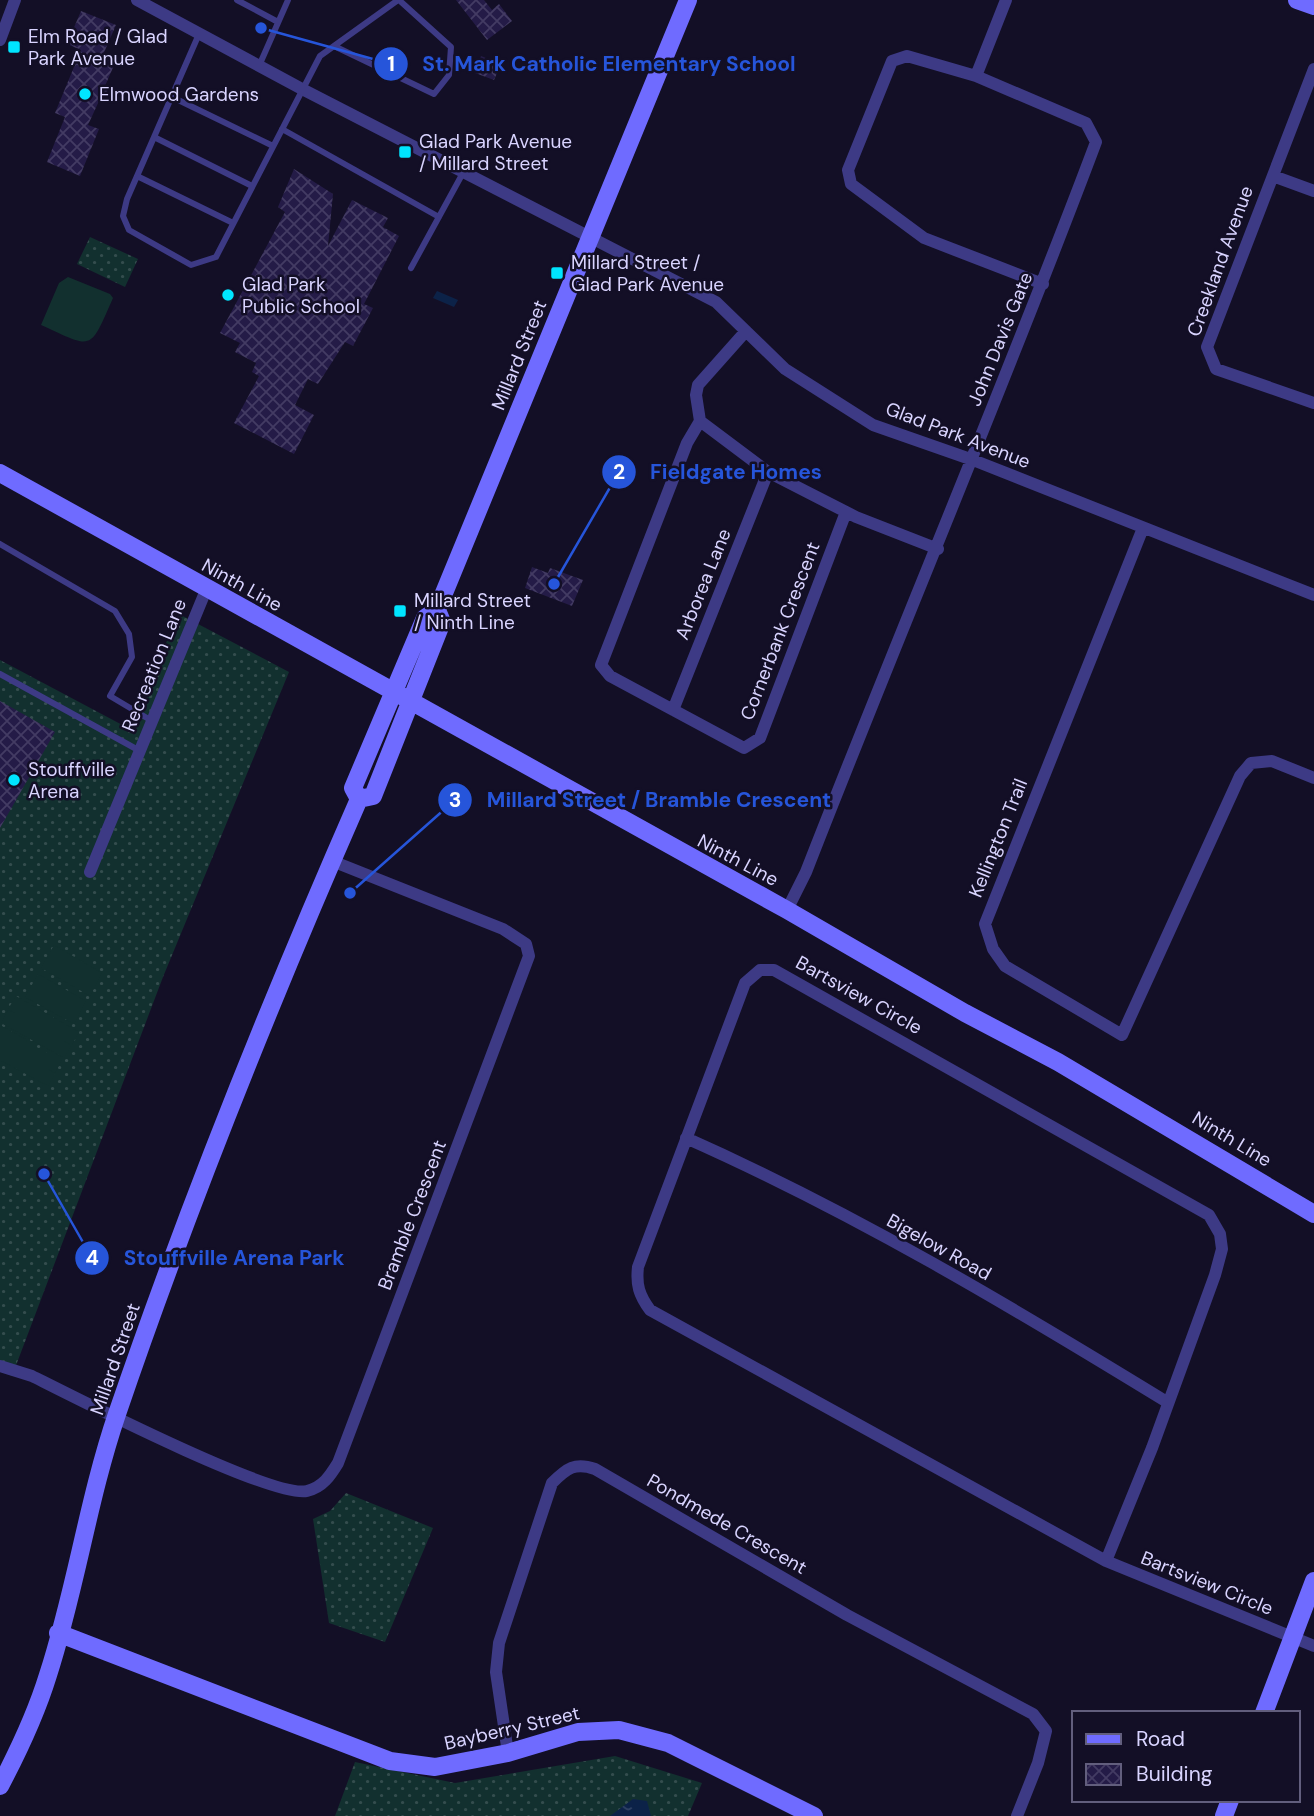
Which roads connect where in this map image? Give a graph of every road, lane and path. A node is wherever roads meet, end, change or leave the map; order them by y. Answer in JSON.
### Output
{"nodes":[{"id":1,"x":15,"y":0,"type":"edge"},
{"id":2,"x":138,"y":0,"type":"edge"},
{"id":3,"x":237,"y":0,"type":"edge"},
{"id":4,"x":288,"y":0,"type":"edge"},
{"id":5,"x":398,"y":0,"type":"edge"},
{"id":6,"x":688,"y":0,"type":"edge"},
{"id":7,"x":1006,"y":0,"type":"edge"},
{"id":8,"x":1297,"y":0,"type":"edge"},
{"id":9,"x":1314,"y":6,"type":"edge"},
{"id":10,"x":278,"y":22,"type":"junction"},
{"id":11,"x":199,"y":34,"type":"junction"},
{"id":12,"x":0,"y":40,"type":"edge"},
{"id":13,"x":334,"y":46,"type":"junction"},
{"id":14,"x":259,"y":66,"type":"junction"},
{"id":15,"x":1314,"y":69,"type":"edge"},
{"id":16,"x":976,"y":76,"type":"junction"},
{"id":17,"x":302,"y":89,"type":"junction"},
{"id":18,"x":172,"y":97,"type":"junction"},
{"id":19,"x":282,"y":129,"type":"junction"},
{"id":20,"x":154,"y":137,"type":"junction"},
{"id":21,"x":272,"y":146,"type":"junction"},
{"id":22,"x":464,"y":171,"type":"junction"},
{"id":23,"x":137,"y":176,"type":"junction"},
{"id":24,"x":1273,"y":176,"type":"junction"},
{"id":25,"x":252,"y":186,"type":"junction"},
{"id":26,"x":1314,"y":191,"type":"edge"},
{"id":27,"x":439,"y":217,"type":"junction"},
{"id":28,"x":233,"y":223,"type":"junction"},
{"id":29,"x":589,"y":237,"type":"junction"},
{"id":30,"x":411,"y":268,"type":"dead end"},
{"id":31,"x":1043,"y":284,"type":"junction"},
{"id":32,"x":746,"y":331,"type":"junction"},
{"id":33,"x":1314,"y":402,"type":"edge"},
{"id":34,"x":700,"y":421,"type":"junction"},
{"id":35,"x":973,"y":460,"type":"junction"},
{"id":36,"x":768,"y":472,"type":"junction"},
{"id":37,"x":0,"y":473,"type":"edge"},
{"id":38,"x":846,"y":512,"type":"junction"},
{"id":39,"x":1143,"y":528,"type":"junction"},
{"id":40,"x":0,"y":544,"type":"edge"},
{"id":41,"x":938,"y":549,"type":"junction"},
{"id":42,"x":206,"y":590,"type":"junction"},
{"id":43,"x":1314,"y":595,"type":"edge"},
{"id":44,"x":438,"y":610,"type":"junction"},
{"id":45,"x":0,"y":674,"type":"edge"},
{"id":46,"x":391,"y":693,"type":"junction"},
{"id":47,"x":408,"y":702,"type":"junction"},
{"id":48,"x":673,"y":710,"type":"junction"},
{"id":49,"x":152,"y":721,"type":"junction"},
{"id":50,"x":140,"y":751,"type":"junction"},
{"id":51,"x":1314,"y":778,"type":"edge"},
{"id":52,"x":359,"y":799,"type":"junction"},
{"id":53,"x":332,"y":861,"type":"junction"},
{"id":54,"x":90,"y":872,"type":"dead end"},
{"id":55,"x":787,"y":910,"type":"junction"},
{"id":56,"x":686,"y":1138,"type":"junction"},
{"id":57,"x":1311,"y":1211,"type":"edge"},
{"id":58,"x":0,"y":1366,"type":"edge"},
{"id":59,"x":1167,"y":1402,"type":"junction"},
{"id":60,"x":116,"y":1418,"type":"junction"},
{"id":61,"x":1106,"y":1561,"type":"junction"},
{"id":62,"x":1314,"y":1581,"type":"edge"},
{"id":63,"x":58,"y":1633,"type":"junction"},
{"id":64,"x":1293,"y":1639,"type":"junction"},
{"id":65,"x":1314,"y":1646,"type":"edge"},
{"id":66,"x":1265,"y":1711,"type":"edge"},
{"id":67,"x":508,"y":1753,"type":"junction"},
{"id":68,"x":0,"y":1786,"type":"edge"},
{"id":69,"x":814,"y":1816,"type":"edge"},
{"id":70,"x":1017,"y":1816,"type":"edge"}],
"edges":[{"from":1,"to":12,"type":"street"},
{"from":2,"to":11,"type":"street","name":"Glad Park Avenue"},
{"from":3,"to":10,"type":"lane"},
{"from":4,"to":10,"type":"lane"},
{"from":5,"to":13,"type":"lane"},
{"from":5,"to":13,"type":"lane"},
{"from":6,"to":29,"type":"street","name":"Millard Street"},
{"from":7,"to":16,"type":"street"},
{"from":8,"to":9,"type":"street"},
{"from":10,"to":14,"type":"lane"},
{"from":11,"to":14,"type":"street","name":"Glad Park Avenue"},
{"from":11,"to":18,"type":"lane"},
{"from":13,"to":17,"type":"lane"},
{"from":14,"to":17,"type":"street","name":"Glad Park Avenue"},
{"from":15,"to":24,"type":"street","name":"Creekland Avenue"},
{"from":16,"to":31,"type":"street","name":"John Davis Gate"},
{"from":16,"to":31,"type":"street","name":"John Davis Gate"},
{"from":17,"to":19,"type":"lane"},
{"from":17,"to":22,"type":"street","name":"Glad Park Avenue"},
{"from":18,"to":20,"type":"lane"},
{"from":18,"to":21,"type":"lane"},
{"from":19,"to":21,"type":"lane"},
{"from":19,"to":27,"type":"lane"},
{"from":20,"to":23,"type":"lane"},
{"from":20,"to":25,"type":"lane"},
{"from":21,"to":25,"type":"lane"},
{"from":22,"to":27,"type":"lane"},
{"from":22,"to":29,"type":"street","name":"Glad Park Avenue"},
{"from":23,"to":28,"type":"lane"},
{"from":23,"to":28,"type":"lane"},
{"from":24,"to":26,"type":"street"},
{"from":24,"to":33,"type":"street","name":"Creekland Avenue"},
{"from":25,"to":28,"type":"lane"},
{"from":27,"to":30,"type":"lane"},
{"from":29,"to":32,"type":"street","name":"Glad Park Avenue"},
{"from":29,"to":44,"type":"street","name":"Millard Street"},
{"from":31,"to":35,"type":"street","name":"John Davis Gate"},
{"from":32,"to":34,"type":"street"},
{"from":32,"to":35,"type":"street","name":"Glad Park Avenue"},
{"from":34,"to":36,"type":"street"},
{"from":34,"to":48,"type":"street","name":"Cornerbank Crescent"},
{"from":35,"to":39,"type":"street","name":"Glad Park Avenue"},
{"from":35,"to":41,"type":"street","name":"John Davis Gate"},
{"from":36,"to":38,"type":"street"},
{"from":36,"to":48,"type":"street","name":"Arborea Lane"},
{"from":37,"to":42,"type":"street","name":"Ninth Line"},
{"from":38,"to":41,"type":"street"},
{"from":38,"to":48,"type":"street","name":"Cornerbank Crescent"},
{"from":39,"to":43,"type":"street","name":"Glad Park Avenue"},
{"from":39,"to":51,"type":"street","name":"Kellington Trail"},
{"from":40,"to":49,"type":"lane"},
{"from":41,"to":55,"type":"street","name":"John Davis Gate"},
{"from":42,"to":46,"type":"street","name":"Ninth Line"},
{"from":42,"to":49,"type":"street","name":"Recreation Lane"},
{"from":44,"to":46,"type":"street","name":"Millard Street"},
{"from":44,"to":47,"type":"street","name":"Millard Street"},
{"from":45,"to":50,"type":"lane"},
{"from":46,"to":47,"type":"street","name":"Ninth Line"},
{"from":46,"to":52,"type":"street","name":"Millard Street"},
{"from":47,"to":52,"type":"street","name":"Millard Street"},
{"from":47,"to":55,"type":"street","name":"Ninth Line"},
{"from":49,"to":50,"type":"street","name":"Recreation Lane"},
{"from":50,"to":54,"type":"street","name":"Recreation Lane"},
{"from":52,"to":53,"type":"street","name":"Millard Street"},
{"from":53,"to":60,"type":"street","name":"Millard Street"},
{"from":53,"to":60,"type":"street","name":"Bramble Crescent"},
{"from":55,"to":57,"type":"street","name":"Ninth Line"},
{"from":56,"to":59,"type":"street","name":"Bigelow Road"},
{"from":56,"to":59,"type":"street","name":"Bartsview Circle"},
{"from":56,"to":61,"type":"street","name":"Bartsview Circle"},
{"from":58,"to":60,"type":"street","name":"Bramble Crescent"},
{"from":59,"to":61,"type":"street","name":"Bartsview Circle"},
{"from":60,"to":63,"type":"street","name":"Millard Street"},
{"from":61,"to":64,"type":"street","name":"Bartsview Circle"},
{"from":62,"to":64,"type":"street"},
{"from":63,"to":67,"type":"street","name":"Bayberry Street"},
{"from":63,"to":68,"type":"street","name":"Millard Street"},
{"from":64,"to":65,"type":"street","name":"Bartsview Circle"},
{"from":64,"to":66,"type":"street"},
{"from":67,"to":69,"type":"street","name":"Bayberry Street"},
{"from":67,"to":70,"type":"street","name":"Pondmede Crescent"}]}
